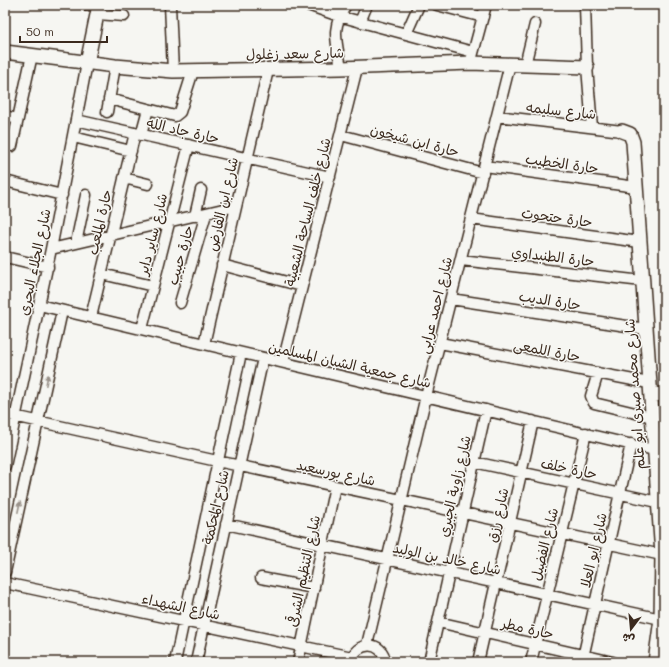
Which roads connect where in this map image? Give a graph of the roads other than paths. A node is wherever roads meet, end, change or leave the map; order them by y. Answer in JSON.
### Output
{"nodes":[{"id":1,"x":86,"y":5,"type":"edge"},
{"id":2,"x":170,"y":5,"type":"edge"},
{"id":3,"x":308,"y":5,"type":"edge"},
{"id":4,"x":346,"y":5,"type":"edge"},
{"id":5,"x":367,"y":5,"type":"edge"},
{"id":6,"x":419,"y":5,"type":"edge"},
{"id":7,"x":437,"y":5,"type":"edge"},
{"id":8,"x":486,"y":5,"type":"edge"},
{"id":9,"x":585,"y":5,"type":"edge"},
{"id":10,"x":98,"y":8,"type":"edge"},
{"id":11,"x":124,"y":16,"type":"dead end"},
{"id":12,"x":339,"y":16,"type":"junction"},
{"id":13,"x":483,"y":17,"type":"junction"},
{"id":14,"x":360,"y":22,"type":"junction"},
{"id":15,"x":536,"y":24,"type":"dead end"},
{"id":16,"x":406,"y":34,"type":"junction"},
{"id":17,"x":5,"y":52,"type":"edge"},
{"id":18,"x":32,"y":55,"type":"junction"},
{"id":19,"x":472,"y":58,"type":"junction"},
{"id":20,"x":86,"y":62,"type":"junction"},
{"id":21,"x":510,"y":64,"type":"junction"},
{"id":22,"x":525,"y":65,"type":"junction"},
{"id":23,"x":115,"y":66,"type":"junction"},
{"id":24,"x":587,"y":67,"type":"junction"},
{"id":25,"x":341,"y":68,"type":"junction"},
{"id":26,"x":357,"y":68,"type":"junction"},
{"id":27,"x":268,"y":70,"type":"junction"},
{"id":28,"x":173,"y":71,"type":"junction"},
{"id":29,"x":193,"y":71,"type":"junction"},
{"id":30,"x":109,"y":99,"type":"junction"},
{"id":31,"x":148,"y":109,"type":"junction"},
{"id":32,"x":107,"y":112,"type":"dead end"},
{"id":33,"x":5,"y":116,"type":"edge"},
{"id":34,"x":498,"y":116,"type":"junction"},
{"id":35,"x":18,"y":119,"type":"junction"},
{"id":36,"x":76,"y":120,"type":"junction"},
{"id":37,"x":592,"y":127,"type":"junction"},
{"id":38,"x":622,"y":131,"type":"joint"},
{"id":39,"x":138,"y":134,"type":"junction"},
{"id":40,"x":340,"y":135,"type":"junction"},
{"id":41,"x":73,"y":137,"type":"junction"},
{"id":42,"x":189,"y":145,"type":"junction"},
{"id":43,"x":12,"y":146,"type":"dead end"},
{"id":44,"x":131,"y":151,"type":"junction"},
{"id":45,"x":247,"y":159,"type":"junction"},
{"id":46,"x":484,"y":169,"type":"junction"},
{"id":47,"x":330,"y":177,"type":"junction"},
{"id":48,"x":124,"y":178,"type":"junction"},
{"id":49,"x":5,"y":181,"type":"edge"},
{"id":50,"x":148,"y":184,"type":"dead end"},
{"id":51,"x":636,"y":187,"type":"junction"},
{"id":52,"x":201,"y":190,"type":"dead end"},
{"id":53,"x":62,"y":195,"type":"junction"},
{"id":54,"x":86,"y":195,"type":"dead end"},
{"id":55,"x":236,"y":206,"type":"junction"},
{"id":56,"x":206,"y":214,"type":"junction"},
{"id":57,"x":195,"y":216,"type":"junction"},
{"id":58,"x":471,"y":219,"type":"junction"},
{"id":59,"x":169,"y":222,"type":"junction"},
{"id":60,"x":110,"y":236,"type":"junction"},
{"id":61,"x":640,"y":242,"type":"junction"},
{"id":62,"x":76,"y":243,"type":"junction"},
{"id":63,"x":51,"y":249,"type":"junction"},
{"id":64,"x":5,"y":257,"type":"edge"},
{"id":65,"x":461,"y":260,"type":"junction"},
{"id":66,"x":222,"y":266,"type":"junction"},
{"id":67,"x":48,"y":267,"type":"junction"},
{"id":68,"x":102,"y":274,"type":"junction"},
{"id":69,"x":642,"y":281,"type":"junction"},
{"id":70,"x":153,"y":286,"type":"junction"},
{"id":71,"x":302,"y":286,"type":"junction"},
{"id":72,"x":451,"y":299,"type":"junction"},
{"id":73,"x":180,"y":303,"type":"dead end"},
{"id":74,"x":39,"y":305,"type":"junction"},
{"id":75,"x":62,"y":311,"type":"junction"},
{"id":76,"x":90,"y":317,"type":"junction"},
{"id":77,"x":142,"y":329,"type":"junction"},
{"id":78,"x":646,"y":329,"type":"junction"},
{"id":79,"x":440,"y":343,"type":"junction"},
{"id":80,"x":204,"y":344,"type":"junction"},
{"id":81,"x":241,"y":353,"type":"junction"},
{"id":82,"x":263,"y":358,"type":"junction"},
{"id":83,"x":283,"y":362,"type":"junction"},
{"id":84,"x":598,"y":374,"type":"junction"},
{"id":85,"x":650,"y":389,"type":"junction"},
{"id":86,"x":664,"y":394,"type":"edge"},
{"id":87,"x":426,"y":396,"type":"junction"},
{"id":88,"x":486,"y":410,"type":"junction"},
{"id":89,"x":5,"y":414,"type":"edge"},
{"id":90,"x":16,"y":417,"type":"junction"},
{"id":91,"x":652,"y":417,"type":"junction"},
{"id":92,"x":38,"y":421,"type":"junction"},
{"id":93,"x":533,"y":421,"type":"junction"},
{"id":94,"x":586,"y":433,"type":"junction"},
{"id":95,"x":631,"y":444,"type":"junction"},
{"id":96,"x":654,"y":450,"type":"junction"},
{"id":97,"x":217,"y":461,"type":"junction"},
{"id":98,"x":474,"y":462,"type":"junction"},
{"id":99,"x":5,"y":466,"type":"edge"},
{"id":100,"x":239,"y":466,"type":"junction"},
{"id":101,"x":522,"y":472,"type":"junction"},
{"id":102,"x":574,"y":484,"type":"junction"},
{"id":103,"x":335,"y":486,"type":"junction"},
{"id":104,"x":620,"y":494,"type":"junction"},
{"id":105,"x":402,"y":500,"type":"junction"},
{"id":106,"x":658,"y":502,"type":"junction"},
{"id":107,"x":462,"y":513,"type":"junction"},
{"id":108,"x":510,"y":523,"type":"junction"},
{"id":109,"x":226,"y":524,"type":"junction"},
{"id":110,"x":561,"y":534,"type":"junction"},
{"id":111,"x":608,"y":544,"type":"junction"},
{"id":112,"x":323,"y":545,"type":"junction"},
{"id":113,"x":662,"y":555,"type":"junction"},
{"id":114,"x":388,"y":559,"type":"junction"},
{"id":115,"x":5,"y":572,"type":"edge"},
{"id":116,"x":449,"y":572,"type":"junction"},
{"id":117,"x":261,"y":578,"type":"dead end"},
{"id":118,"x":5,"y":583,"type":"edge"},
{"id":119,"x":496,"y":583,"type":"junction"},
{"id":120,"x":314,"y":588,"type":"junction"},
{"id":121,"x":546,"y":594,"type":"junction"},
{"id":122,"x":594,"y":605,"type":"junction"},
{"id":123,"x":661,"y":619,"type":"junction"},
{"id":124,"x":184,"y":621,"type":"junction"},
{"id":125,"x":438,"y":622,"type":"junction"},
{"id":126,"x":204,"y":626,"type":"junction"},
{"id":127,"x":485,"y":633,"type":"junction"},
{"id":128,"x":535,"y":644,"type":"junction"},
{"id":129,"x":367,"y":645,"type":"junction"},
{"id":130,"x":302,"y":646,"type":"junction"},
{"id":131,"x":583,"y":659,"type":"edge"},
{"id":132,"x":352,"y":660,"type":"edge"},
{"id":133,"x":175,"y":662,"type":"edge"},
{"id":134,"x":196,"y":662,"type":"edge"},
{"id":135,"x":298,"y":662,"type":"edge"},
{"id":136,"x":385,"y":662,"type":"edge"},
{"id":137,"x":429,"y":662,"type":"edge"},
{"id":138,"x":478,"y":662,"type":"edge"},
{"id":139,"x":531,"y":662,"type":"edge"},
{"id":140,"x":612,"y":662,"type":"edge"},
{"id":141,"x":655,"y":662,"type":"edge"}],
"edges":[{"from":1,"to":10,"type":"street"},
{"from":2,"to":28,"type":"street"},
{"from":3,"to":12,"type":"street"},
{"from":4,"to":12,"type":"street"},
{"from":5,"to":14,"type":"street"},
{"from":6,"to":16,"type":"street"},
{"from":7,"to":13,"type":"street"},
{"from":8,"to":13,"type":"street"},
{"from":9,"to":24,"type":"street"},
{"from":10,"to":11,"type":"street"},
{"from":10,"to":20,"type":"street"},
{"from":12,"to":14,"type":"street"},
{"from":12,"to":25,"type":"street"},
{"from":13,"to":19,"type":"street"},
{"from":14,"to":16,"type":"street"},
{"from":15,"to":22,"type":"street"},
{"from":16,"to":19,"type":"street"},
{"from":17,"to":18,"type":"street","name":"شارع سعد زغلول"},
{"from":18,"to":20,"type":"street","name":"شارع سعد زغلول"},
{"from":18,"to":35,"type":"street"},
{"from":19,"to":21,"type":"street","name":"شارع سعد زغلول"},
{"from":19,"to":26,"type":"street","name":"شارع سعد زغلول"},
{"from":20,"to":23,"type":"street","name":"شارع سعد زغلول"},
{"from":20,"to":36,"type":"street","name":"شارع الجلاء البحرى"},
{"from":21,"to":22,"type":"street","name":"شارع سعد زغلول"},
{"from":21,"to":34,"type":"street","name":"شارع احمد عرابى"},
{"from":22,"to":24,"type":"street","name":"شارع سعد زغلول"},
{"from":23,"to":28,"type":"street","name":"شارع سعد زغلول"},
{"from":23,"to":30,"type":"street"},
{"from":24,"to":37,"type":"street"},
{"from":25,"to":26,"type":"street","name":"شارع سعد زغلول"},
{"from":25,"to":27,"type":"street","name":"شارع سعد زغلول"},
{"from":26,"to":40,"type":"street","name":"شارع خلف الساحة الشعبية"},
{"from":27,"to":29,"type":"street","name":"شارع سعد زغلول"},
{"from":27,"to":45,"type":"street","name":"شارع ابن الفارض"},
{"from":28,"to":29,"type":"street","name":"شارع سعد زغلول"},
{"from":29,"to":31,"type":"street"},
{"from":30,"to":31,"type":"street"},
{"from":30,"to":32,"type":"street"},
{"from":31,"to":39,"type":"street","name":"حارة الملعب"},
{"from":33,"to":35,"type":"street"},
{"from":34,"to":37,"type":"street","name":"شارع سليمه"},
{"from":34,"to":46,"type":"street","name":"شارع احمد عرابى"},
{"from":35,"to":43,"type":"street"},
{"from":36,"to":39,"type":"street","name":"حارة جاد الله"},
{"from":36,"to":41,"type":"street","name":"شارع الجلاء البحرى"},
{"from":37,"to":38,"type":"street","name":"شارع سليمه"},
{"from":38,"to":51,"type":"street","name":"شارع محمد صبرى ابو علم"},
{"from":39,"to":42,"type":"street","name":"حارة جاد الله"},
{"from":39,"to":44,"type":"street","name":"حارة الملعب"},
{"from":40,"to":46,"type":"street","name":"حارة ابن شيخون"},
{"from":40,"to":47,"type":"street","name":"شارع خلف الساحة الشعبية"},
{"from":41,"to":44,"type":"street"},
{"from":41,"to":53,"type":"street","name":"شارع الجلاء البحرى"},
{"from":42,"to":45,"type":"street","name":"حارة جاد الله"},
{"from":42,"to":59,"type":"street","name":"شارع ساير داير"},
{"from":44,"to":48,"type":"street","name":"حارة الملعب"},
{"from":45,"to":47,"type":"street","name":"حارة جاد الله"},
{"from":45,"to":55,"type":"street","name":"شارع ابن الفارض"},
{"from":46,"to":51,"type":"street","name":"حارة الخطيب"},
{"from":46,"to":58,"type":"street","name":"شارع احمد عرابى"},
{"from":47,"to":71,"type":"street","name":"شارع خلف الساحة الشعبية"},
{"from":48,"to":50,"type":"street"},
{"from":48,"to":60,"type":"street","name":"حارة الملعب"},
{"from":49,"to":53,"type":"street"},
{"from":51,"to":61,"type":"street","name":"شارع محمد صبرى ابو علم"},
{"from":52,"to":57,"type":"street"},
{"from":53,"to":63,"type":"street","name":"شارع الجلاء البحرى"},
{"from":54,"to":62,"type":"street"},
{"from":55,"to":56,"type":"street"},
{"from":55,"to":66,"type":"street","name":"شارع ابن الفارض"},
{"from":56,"to":57,"type":"street"},
{"from":56,"to":73,"type":"street","name":"حارة حبيب"},
{"from":57,"to":59,"type":"street"},
{"from":58,"to":61,"type":"street","name":"حارة حتحوت"},
{"from":58,"to":65,"type":"street","name":"شارع احمد عرابى"},
{"from":59,"to":60,"type":"street"},
{"from":59,"to":70,"type":"street","name":"شارع ساير داير"},
{"from":60,"to":62,"type":"street"},
{"from":60,"to":68,"type":"street","name":"حارة الملعب"},
{"from":61,"to":69,"type":"street","name":"شارع محمد صبرى ابو علم"},
{"from":62,"to":63,"type":"street"},
{"from":63,"to":67,"type":"street","name":"شارع الجلاء البحرى"},
{"from":64,"to":67,"type":"street"},
{"from":65,"to":69,"type":"street","name":"حارة الطنبداوي"},
{"from":65,"to":72,"type":"street","name":"شارع احمد عرابى"},
{"from":66,"to":71,"type":"street"},
{"from":66,"to":80,"type":"street","name":"شارع ابن الفارض"},
{"from":67,"to":74,"type":"street","name":"شارع الجلاء البحرى"},
{"from":68,"to":70,"type":"street"},
{"from":68,"to":76,"type":"street","name":"حارة الملعب"},
{"from":69,"to":78,"type":"street","name":"شارع محمد صبرى ابو علم"},
{"from":70,"to":77,"type":"street","name":"شارع ساير داير"},
{"from":71,"to":83,"type":"street","name":"شارع خلف الساحة الشعبية"},
{"from":72,"to":78,"type":"street","name":"حارة الديب"},
{"from":72,"to":79,"type":"street","name":"شارع احمد عرابى"},
{"from":74,"to":75,"type":"street","name":"شارع جمعية الشبان المسلمين"},
{"from":74,"to":90,"type":"street","name":"شارع الجلاء البحرى"},
{"from":75,"to":76,"type":"street","name":"شارع جمعية الشبان المسلمين"},
{"from":92,"to":75,"type":"street","one_way":true},
{"from":76,"to":77,"type":"street","name":"شارع جمعية الشبان المسلمين"},
{"from":77,"to":80,"type":"street","name":"شارع جمعية الشبان المسلمين"},
{"from":78,"to":85,"type":"street","name":"شارع محمد صبرى ابو علم"},
{"from":79,"to":84,"type":"street","name":"حارة اللمعى"},
{"from":79,"to":87,"type":"street","name":"شارع احمد عرابى"},
{"from":80,"to":81,"type":"street","name":"شارع جمعية الشبان المسلمين"},
{"from":81,"to":82,"type":"street","name":"شارع جمعية الشبان المسلمين"},
{"from":81,"to":97,"type":"street"},
{"from":82,"to":83,"type":"street","name":"شارع جمعية الشبان المسلمين"},
{"from":82,"to":100,"type":"street","name":"شارع المحكمة"},
{"from":83,"to":87,"type":"street","name":"شارع جمعية الشبان المسلمين"},
{"from":84,"to":85,"type":"street","name":"حارة اللمعى"},
{"from":84,"to":91,"type":"street"},
{"from":85,"to":86,"type":"street"},
{"from":85,"to":91,"type":"street","name":"شارع محمد صبرى ابو علم"},
{"from":87,"to":88,"type":"street","name":"شارع جمعية الشبان المسلمين"},
{"from":87,"to":105,"type":"street","name":"شارع احمد عرابى"},
{"from":88,"to":93,"type":"street","name":"شارع جمعية الشبان المسلمين"},
{"from":88,"to":98,"type":"street","name":"شارع زاوية الجبري"},
{"from":89,"to":90,"type":"street","name":"شارع بورسعيد"},
{"from":90,"to":92,"type":"street","name":"شارع بورسعيد"},
{"from":90,"to":99,"type":"street","name":"شارع الجلاء البحرى"},
{"from":91,"to":96,"type":"street","name":"شارع محمد صبرى ابو علم"},
{"from":92,"to":97,"type":"street","name":"شارع بورسعيد"},
{"from":115,"to":92,"type":"street","one_way":true},
{"from":93,"to":94,"type":"street","name":"شارع جمعية الشبان المسلمين"},
{"from":93,"to":101,"type":"street","name":"شارع رزق"},
{"from":94,"to":95,"type":"street","name":"شارع جمعية الشبان المسلمين"},
{"from":94,"to":102,"type":"street","name":"شارع الفضيل"},
{"from":95,"to":96,"type":"street","name":"شارع جمعية الشبان المسلمين"},
{"from":95,"to":104,"type":"street","name":"شارع ابو العلا"},
{"from":96,"to":106,"type":"street","name":"شارع محمد صبرى ابو علم"},
{"from":97,"to":100,"type":"street","name":"شارع بورسعيد"},
{"from":97,"to":124,"type":"street"},
{"from":98,"to":101,"type":"street","name":"حارة خلف"},
{"from":98,"to":107,"type":"street","name":"شارع زاوية الجبري"},
{"from":100,"to":103,"type":"street","name":"شارع بورسعيد"},
{"from":100,"to":109,"type":"street","name":"شارع المحكمة"},
{"from":101,"to":102,"type":"street","name":"حارة خلف"},
{"from":101,"to":108,"type":"street","name":"شارع رزق"},
{"from":102,"to":104,"type":"street","name":"حارة خلف"},
{"from":102,"to":110,"type":"street","name":"شارع الفضيل"},
{"from":103,"to":105,"type":"street","name":"شارع بورسعيد"},
{"from":103,"to":112,"type":"street","name":"شارع التنظيم الشرقى"},
{"from":104,"to":106,"type":"street","name":"حارة خلف"},
{"from":104,"to":111,"type":"street","name":"شارع ابو العلا"},
{"from":105,"to":107,"type":"street","name":"شارع بورسعيد"},
{"from":105,"to":114,"type":"street","name":"شارع احمد عرابى"},
{"from":106,"to":113,"type":"street","name":"شارع محمد صبرى ابو علم"},
{"from":107,"to":108,"type":"street","name":"شارع بورسعيد"},
{"from":107,"to":116,"type":"street","name":"شارع زاوية الجبري"},
{"from":108,"to":110,"type":"street","name":"شارع بورسعيد"},
{"from":108,"to":119,"type":"street","name":"شارع رزق"},
{"from":109,"to":112,"type":"street","name":"شارع خالد بن الوليد"},
{"from":109,"to":126,"type":"street","name":"شارع المحكمة"},
{"from":110,"to":111,"type":"street","name":"شارع بورسعيد"},
{"from":110,"to":121,"type":"street","name":"شارع الفضيل"},
{"from":111,"to":113,"type":"street","name":"شارع بورسعيد"},
{"from":111,"to":122,"type":"street","name":"شارع ابو العلا"},
{"from":112,"to":114,"type":"street","name":"شارع خالد بن الوليد"},
{"from":112,"to":120,"type":"street","name":"شارع التنظيم الشرقى"},
{"from":113,"to":123,"type":"street","name":"شارع محمد صبرى ابو علم"},
{"from":114,"to":116,"type":"street","name":"شارع خالد بن الوليد"},
{"from":114,"to":129,"type":"street","name":"شارع احمد عرابى"},
{"from":116,"to":119,"type":"street","name":"شارع خالد بن الوليد"},
{"from":116,"to":125,"type":"street","name":"شارع زاوية الجبري"},
{"from":117,"to":120,"type":"street"},
{"from":118,"to":124,"type":"street","name":"شارع الشهداء"},
{"from":119,"to":121,"type":"street","name":"شارع خالد بن الوليد"},
{"from":119,"to":127,"type":"street","name":"شارع رزق"},
{"from":120,"to":130,"type":"street","name":"شارع التنظيم الشرقى"},
{"from":121,"to":122,"type":"street","name":"شارع خالد بن الوليد"},
{"from":121,"to":128,"type":"street","name":"شارع الفضيل"},
{"from":122,"to":123,"type":"street","name":"شارع خالد بن الوليد"},
{"from":122,"to":131,"type":"street","name":"شارع ابو العلا"},
{"from":123,"to":141,"type":"street","name":"شارع محمد صبرى ابو علم"},
{"from":124,"to":126,"type":"street","name":"شارع الشهداء"},
{"from":124,"to":133,"type":"street"},
{"from":125,"to":127,"type":"street","name":"حارة مطر"},
{"from":125,"to":137,"type":"street","name":"شارع زاوية الجبري"},
{"from":126,"to":130,"type":"street","name":"شارع الشهداء"},
{"from":126,"to":134,"type":"street","name":"شارع المحكمة"},
{"from":127,"to":128,"type":"street","name":"حارة مطر"},
{"from":127,"to":138,"type":"street","name":"شارع رزق"},
{"from":128,"to":131,"type":"street","name":"حارة مطر"},
{"from":128,"to":139,"type":"street","name":"شارع الفضيل"},
{"from":129,"to":132,"type":"street"},
{"from":129,"to":136,"type":"street"},
{"from":130,"to":132,"type":"street","name":"شارع الشهداء"},
{"from":130,"to":135,"type":"street","name":"شارع التنظيم الشرقى"},
{"from":131,"to":140,"type":"street","name":"حارة مطر"}]}
